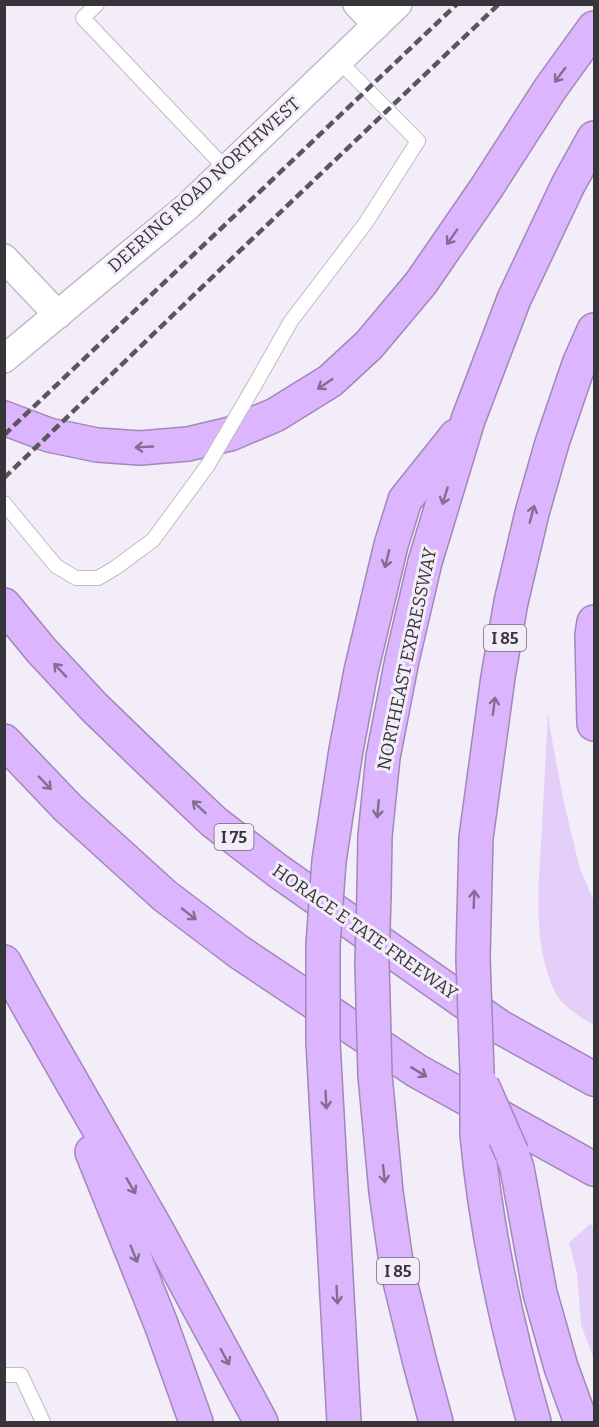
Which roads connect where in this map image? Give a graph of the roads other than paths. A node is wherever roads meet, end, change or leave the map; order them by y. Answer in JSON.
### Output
{"nodes":[{"id":1,"x":97,"y":4,"type":"edge"},
{"id":2,"x":357,"y":4,"type":"edge"},
{"id":3,"x":398,"y":4,"type":"edge"},
{"id":4,"x":377,"y":25,"type":"junction"},
{"id":5,"x":594,"y":28,"type":"edge"},
{"id":6,"x":339,"y":61,"type":"junction"},
{"id":7,"x":594,"y":138,"type":"edge"},
{"id":8,"x":226,"y":169,"type":"junction"},
{"id":9,"x":4,"y":258,"type":"edge"},
{"id":10,"x":58,"y":315,"type":"junction"},
{"id":11,"x":594,"y":330,"type":"edge"},
{"id":12,"x":4,"y":359,"type":"edge"},
{"id":13,"x":4,"y":418,"type":"edge"},
{"id":14,"x":468,"y":420,"type":"junction"},
{"id":15,"x":4,"y":503,"type":"edge"},
{"id":16,"x":4,"y":605,"type":"edge"},
{"id":17,"x":594,"y":622,"type":"edge"},
{"id":18,"x":594,"y":724,"type":"edge"},
{"id":19,"x":4,"y":741,"type":"edge"},
{"id":20,"x":4,"y":962,"type":"edge"},
{"id":21,"x":29,"y":1007,"type":"junction"},
{"id":22,"x":500,"y":1027,"type":"junction"},
{"id":23,"x":477,"y":1072,"type":"junction"},
{"id":24,"x":594,"y":1080,"type":"edge"},
{"id":25,"x":594,"y":1091,"type":"edge"},
{"id":26,"x":594,"y":1169,"type":"edge"},
{"id":27,"x":4,"y":1375,"type":"edge"},
{"id":28,"x":43,"y":1422,"type":"edge"},
{"id":29,"x":196,"y":1422,"type":"edge"},
{"id":30,"x":261,"y":1422,"type":"edge"},
{"id":31,"x":344,"y":1422,"type":"edge"},
{"id":32,"x":436,"y":1422,"type":"edge"},
{"id":33,"x":534,"y":1422,"type":"edge"},
{"id":34,"x":581,"y":1422,"type":"edge"}],
"edges":[{"from":1,"to":8,"type":"lane"},
{"from":2,"to":4,"type":"street"},
{"from":3,"to":4,"type":"street","name":"DEERING ROAD NORTHWEST"},
{"from":4,"to":6,"type":"street","name":"DEERING ROAD NORTHWEST"},
{"from":5,"to":13,"type":"highway","one_way":true},
{"from":6,"to":8,"type":"street","name":"DEERING ROAD NORTHWEST"},
{"from":6,"to":15,"type":"lane","bridge":true},
{"from":7,"to":14,"type":"highway","name":"NORTHEAST EXPRESSWAY","number":"I 85"},
{"from":8,"to":10,"type":"street","name":"DEERING ROAD NORTHWEST"},
{"from":9,"to":10,"type":"street"},
{"from":10,"to":12,"type":"street","name":"DEERING ROAD NORTHWEST"},
{"from":23,"to":11,"type":"highway","number":"I 85","one_way":true,"bridge":true},
{"from":14,"to":31,"type":"highway","one_way":true,"bridge":true},
{"from":14,"to":32,"type":"highway","name":"NORTHEAST EXPRESSWAY","number":"I 85","one_way":true,"bridge":true},
{"from":22,"to":16,"type":"highway","name":"HORACE E TATE FREEWAY","number":"I 75","one_way":true},
{"from":17,"to":18,"type":"highway"},
{"from":19,"to":26,"type":"highway","one_way":true},
{"from":20,"to":21,"type":"highway"},
{"from":21,"to":29,"type":"highway","one_way":true},
{"from":21,"to":30,"type":"highway","one_way":true},
{"from":22,"to":24,"type":"highway","name":"HORACE E TATE FREEWAY","number":"I 75"},
{"from":22,"to":25,"type":"highway"},
{"from":23,"to":33,"type":"highway","number":"I 85","bridge":true},
{"from":23,"to":34,"type":"highway","bridge":true},
{"from":27,"to":28,"type":"lane"}]}
